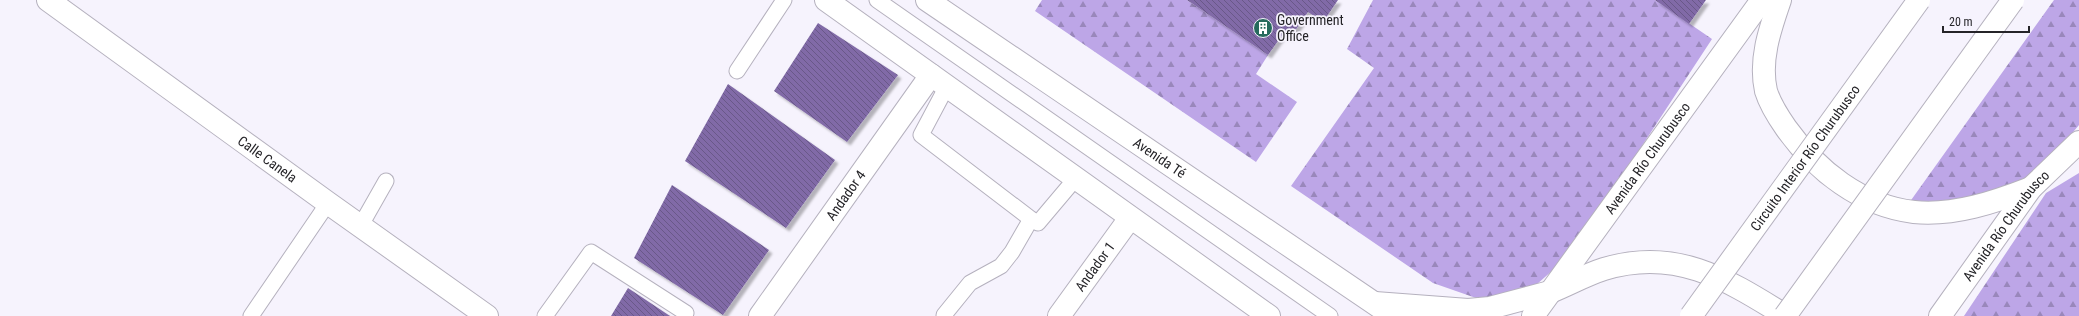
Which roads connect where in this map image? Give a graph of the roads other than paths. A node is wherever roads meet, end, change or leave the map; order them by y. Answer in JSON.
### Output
{"nodes":[{"id":1,"x":48,"y":0,"type":"edge"},
{"id":2,"x":784,"y":0,"type":"edge"},
{"id":3,"x":826,"y":0,"type":"edge"},
{"id":4,"x":877,"y":0,"type":"edge"},
{"id":5,"x":927,"y":0,"type":"edge"},
{"id":6,"x":1762,"y":0,"type":"edge"},
{"id":7,"x":1780,"y":0,"type":"edge"},
{"id":8,"x":1919,"y":0,"type":"edge"},
{"id":9,"x":2013,"y":0,"type":"edge"},
{"id":10,"x":737,"y":70,"type":"dead end"},
{"id":11,"x":939,"y":80,"type":"junction"},
{"id":12,"x":2079,"y":142,"type":"edge"},
{"id":13,"x":1076,"y":178,"type":"junction"},
{"id":14,"x":386,"y":181,"type":"dead end"},
{"id":15,"x":2031,"y":188,"type":"junction"},
{"id":16,"x":328,"y":203,"type":"junction"},
{"id":17,"x":1130,"y":218,"type":"junction"},
{"id":18,"x":1031,"y":219,"type":"junction"},
{"id":19,"x":361,"y":225,"type":"junction"},
{"id":20,"x":1550,"y":292,"type":"junction"},
{"id":21,"x":1374,"y":303,"type":"junction"},
{"id":22,"x":686,"y":313,"type":"dead end"},
{"id":23,"x":251,"y":316,"type":"edge"},
{"id":24,"x":487,"y":316,"type":"edge"},
{"id":25,"x":545,"y":316,"type":"edge"},
{"id":26,"x":760,"y":316,"type":"edge"},
{"id":27,"x":944,"y":316,"type":"edge"},
{"id":28,"x":1059,"y":316,"type":"edge"},
{"id":29,"x":1269,"y":316,"type":"edge"},
{"id":30,"x":1330,"y":316,"type":"edge"},
{"id":31,"x":1393,"y":316,"type":"edge"},
{"id":32,"x":1533,"y":316,"type":"edge"},
{"id":33,"x":1691,"y":316,"type":"edge"},
{"id":34,"x":1785,"y":316,"type":"edge"},
{"id":35,"x":1940,"y":316,"type":"edge"}],
"edges":[{"from":1,"to":16,"type":"main road","name":"Calle Canela"},
{"from":2,"to":10,"type":"lane"},
{"from":3,"to":11,"type":"main road"},
{"from":4,"to":30,"type":"lane"},
{"from":5,"to":21,"type":"main road","name":"Avenida Té"},
{"from":6,"to":20,"type":"main road","name":"Avenida Río Churubusco"},
{"from":7,"to":15,"type":"main road"},
{"from":8,"to":33,"type":"main road","name":"Circuito Interior Río Churubusco","bridge":true},
{"from":9,"to":34,"type":"main road","bridge":true},
{"from":11,"to":13,"type":"main road"},
{"from":11,"to":18,"type":"lane"},
{"from":11,"to":26,"type":"main road","name":"Andador 4"},
{"from":12,"to":15,"type":"main road","name":"Avenida Río Churubusco"},
{"from":13,"to":17,"type":"main road"},
{"from":13,"to":18,"type":"lane"},
{"from":14,"to":19,"type":"lane"},
{"from":15,"to":35,"type":"main road","name":"Avenida Río Churubusco"},
{"from":16,"to":19,"type":"main road","name":"Calle Canela"},
{"from":16,"to":23,"type":"lane"},
{"from":17,"to":28,"type":"main road","name":"Andador 1"},
{"from":17,"to":29,"type":"main road"},
{"from":18,"to":27,"type":"lane"},
{"from":19,"to":24,"type":"main road","name":"Calle Canela"},
{"from":20,"to":21,"type":"main road"},
{"from":20,"to":32,"type":"main road","name":"Avenida Río Churubusco"},
{"from":20,"to":34,"type":"main road"},
{"from":21,"to":31,"type":"main road","name":"Avenida Té"},
{"from":22,"to":25,"type":"lane"}]}
